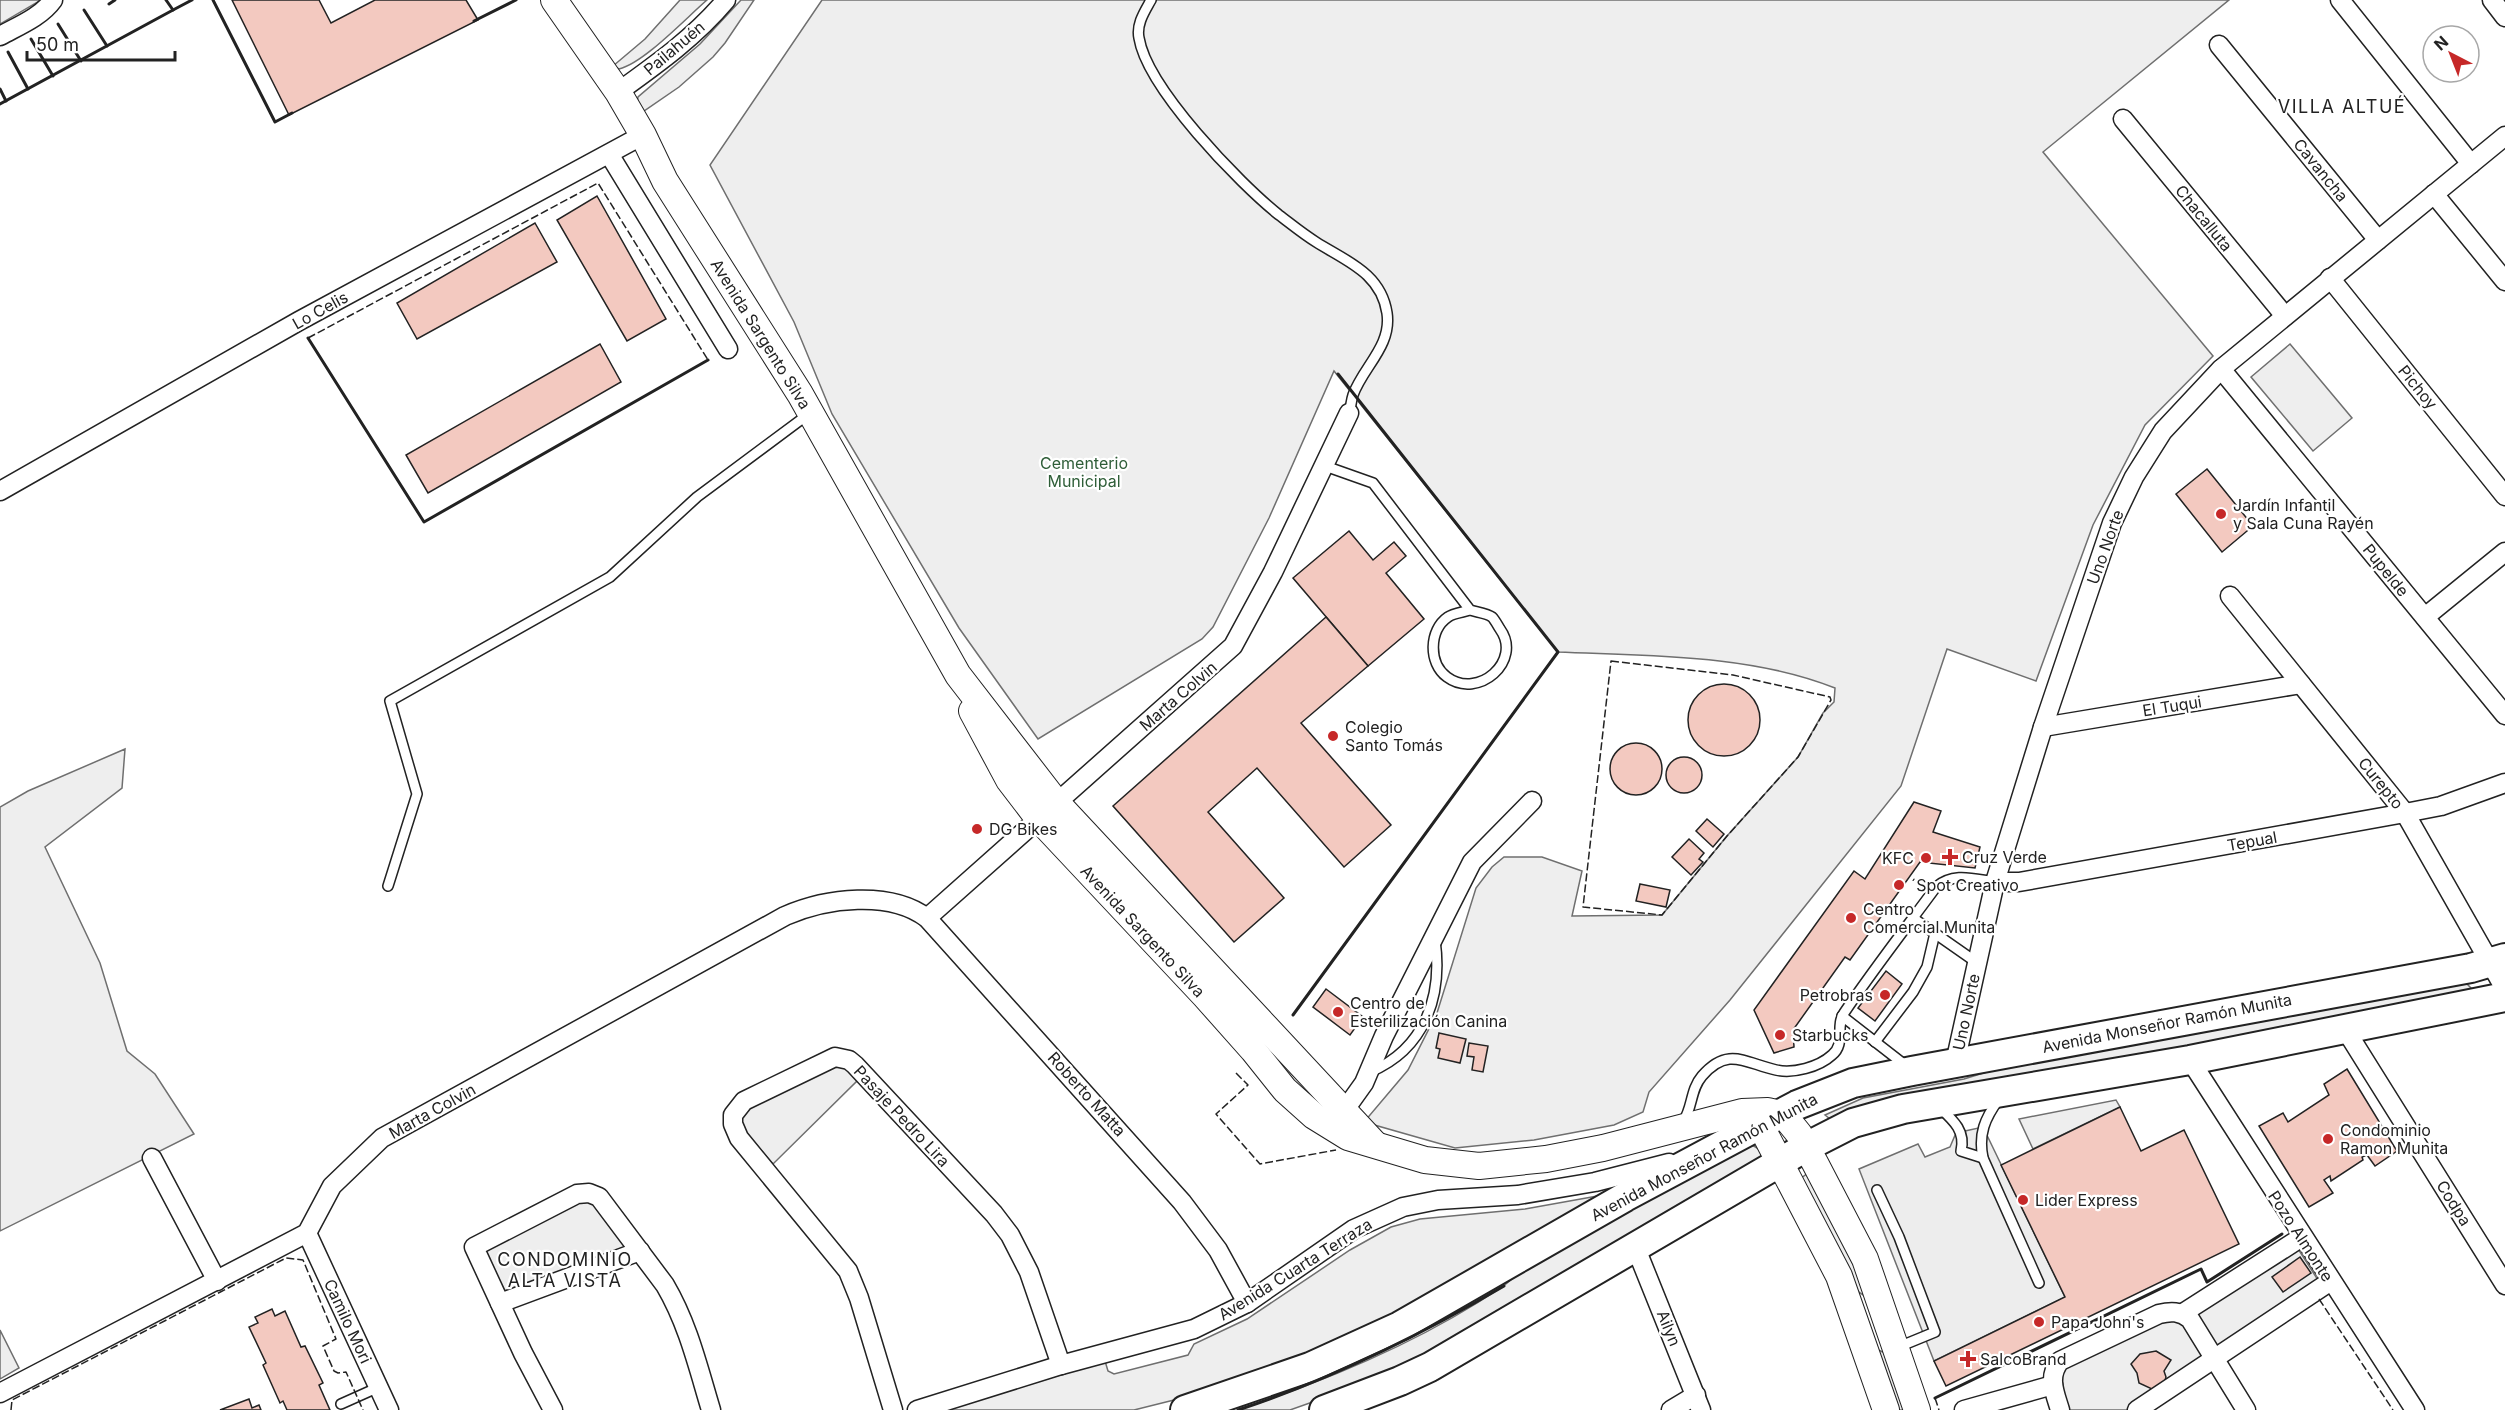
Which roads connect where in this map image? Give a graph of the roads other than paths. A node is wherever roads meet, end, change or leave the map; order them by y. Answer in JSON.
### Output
{"nodes":[{"id":1,"x":53,"y":0,"type":"edge"},
{"id":2,"x":554,"y":0,"type":"edge"},
{"id":3,"x":726,"y":0,"type":"edge"},
{"id":4,"x":1151,"y":0,"type":"edge"},
{"id":5,"x":2340,"y":0,"type":"edge"},
{"id":6,"x":2492,"y":0,"type":"edge"},
{"id":7,"x":2505,"y":16,"type":"edge"},
{"id":8,"x":0,"y":36,"type":"edge"},
{"id":9,"x":2218,"y":45,"type":"dead end"},
{"id":10,"x":618,"y":92,"type":"junction"},
{"id":11,"x":2123,"y":119,"type":"dead end"},
{"id":12,"x":643,"y":135,"type":"junction"},
{"id":13,"x":2505,"y":136,"type":"edge"},
{"id":14,"x":609,"y":154,"type":"junction"},
{"id":15,"x":2471,"y":164,"type":"junction"},
{"id":16,"x":2434,"y":194,"type":"junction"},
{"id":17,"x":2378,"y":240,"type":"junction"},
{"id":18,"x":2330,"y":278,"type":"junction"},
{"id":19,"x":2505,"y":281,"type":"edge"},
{"id":20,"x":2285,"y":316,"type":"junction"},
{"id":21,"x":728,"y":349,"type":"dead end"},
{"id":22,"x":2221,"y":369,"type":"junction"},
{"id":23,"x":810,"y":413,"type":"junction"},
{"id":24,"x":1349,"y":413,"type":"joint"},
{"id":25,"x":1325,"y":466,"type":"junction"},
{"id":26,"x":0,"y":491,"type":"edge"},
{"id":27,"x":2505,"y":496,"type":"edge"},
{"id":28,"x":2505,"y":552,"type":"edge"},
{"id":29,"x":2230,"y":596,"type":"dead end"},
{"id":30,"x":1470,"y":610,"type":"junction"},
{"id":31,"x":2425,"y":617,"type":"junction"},
{"id":32,"x":2301,"y":684,"type":"junction"},
{"id":33,"x":2505,"y":715,"type":"edge"},
{"id":34,"x":2043,"y":727,"type":"junction"},
{"id":35,"x":2505,"y":783,"type":"edge"},
{"id":36,"x":1532,"y":801,"type":"dead end"},
{"id":37,"x":1047,"y":810,"type":"junction"},
{"id":38,"x":2405,"y":813,"type":"junction"},
{"id":39,"x":1995,"y":882,"type":"junction"},
{"id":40,"x":388,"y":886,"type":"dead end"},
{"id":41,"x":904,"y":905,"type":"joint"},
{"id":42,"x":927,"y":918,"type":"junction"},
{"id":43,"x":1913,"y":918,"type":"junction"},
{"id":44,"x":1935,"y":933,"type":"junction"},
{"id":45,"x":1434,"y":934,"type":"junction"},
{"id":46,"x":2497,"y":961,"type":"edge"},
{"id":47,"x":1976,"y":962,"type":"junction"},
{"id":48,"x":2505,"y":989,"type":"edge"},
{"id":49,"x":2505,"y":997,"type":"edge"},
{"id":50,"x":1842,"y":1016,"type":"junction"},
{"id":51,"x":2345,"y":1029,"type":"junction"},
{"id":52,"x":1875,"y":1042,"type":"junction"},
{"id":53,"x":2190,"y":1060,"type":"junction"},
{"id":54,"x":1955,"y":1063,"type":"junction"},
{"id":55,"x":1912,"y":1071,"type":"junction"},
{"id":56,"x":1368,"y":1073,"type":"junction"},
{"id":57,"x":2003,"y":1094,"type":"junction"},
{"id":58,"x":1936,"y":1104,"type":"junction"},
{"id":59,"x":1344,"y":1111,"type":"junction"},
{"id":60,"x":1707,"y":1112,"type":"junction"},
{"id":61,"x":1769,"y":1119,"type":"junction"},
{"id":62,"x":1374,"y":1143,"type":"junction"},
{"id":63,"x":1806,"y":1147,"type":"junction"},
{"id":64,"x":1715,"y":1149,"type":"junction"},
{"id":65,"x":152,"y":1158,"type":"dead end"},
{"id":66,"x":1983,"y":1158,"type":"junction"},
{"id":67,"x":1779,"y":1162,"type":"junction"},
{"id":68,"x":1877,"y":1190,"type":"dead end"},
{"id":69,"x":307,"y":1233,"type":"junction"},
{"id":70,"x":2302,"y":1237,"type":"junction"},
{"id":71,"x":1635,"y":1246,"type":"junction"},
{"id":72,"x":640,"y":1251,"type":"junction"},
{"id":73,"x":217,"y":1281,"type":"junction"},
{"id":74,"x":2331,"y":1281,"type":"junction"},
{"id":75,"x":2039,"y":1283,"type":"dead end"},
{"id":76,"x":2505,"y":1285,"type":"edge"},
{"id":77,"x":500,"y":1303,"type":"junction"},
{"id":78,"x":1247,"y":1303,"type":"junction"},
{"id":79,"x":2183,"y":1313,"type":"junction"},
{"id":80,"x":1861,"y":1335,"type":"junction"},
{"id":81,"x":1896,"y":1348,"type":"junction"},
{"id":82,"x":2213,"y":1359,"type":"junction"},
{"id":83,"x":1061,"y":1365,"type":"junction"},
{"id":84,"x":2053,"y":1385,"type":"junction"},
{"id":85,"x":380,"y":1387,"type":"junction"},
{"id":86,"x":0,"y":1393,"type":"edge"},
{"id":87,"x":1699,"y":1402,"type":"edge"},
{"id":88,"x":341,"y":1404,"type":"dead end"},
{"id":89,"x":389,"y":1410,"type":"edge"},
{"id":90,"x":553,"y":1410,"type":"edge"},
{"id":91,"x":711,"y":1410,"type":"edge"},
{"id":92,"x":893,"y":1410,"type":"edge"},
{"id":93,"x":917,"y":1410,"type":"edge"},
{"id":94,"x":1185,"y":1410,"type":"edge"},
{"id":95,"x":1324,"y":1410,"type":"edge"},
{"id":96,"x":1671,"y":1410,"type":"edge"},
{"id":97,"x":1886,"y":1410,"type":"edge"},
{"id":98,"x":1917,"y":1410,"type":"edge"},
{"id":99,"x":1964,"y":1410,"type":"edge"},
{"id":100,"x":2060,"y":1410,"type":"edge"},
{"id":101,"x":2137,"y":1410,"type":"edge"},
{"id":102,"x":2246,"y":1410,"type":"edge"},
{"id":103,"x":2415,"y":1410,"type":"edge"}],
"edges":[{"from":1,"to":8,"type":"street"},
{"from":2,"to":10,"type":"main road","name":"Avenida Sargento Silva"},
{"from":3,"to":10,"type":"street","name":"Pailahuén"},
{"from":4,"to":24,"type":"lane"},
{"from":5,"to":15,"type":"street"},
{"from":6,"to":7,"type":"street"},
{"from":9,"to":17,"type":"street","name":"Cavancha"},
{"from":10,"to":12,"type":"main road","name":"Avenida Sargento Silva"},
{"from":11,"to":20,"type":"street","name":"Chacalluta"},
{"from":12,"to":14,"type":"street","name":"Lo Celis"},
{"from":12,"to":23,"type":"main road","name":"Avenida Sargento Silva"},
{"from":13,"to":15,"type":"street","name":"Uno Norte"},
{"from":14,"to":21,"type":"street"},
{"from":14,"to":26,"type":"street","name":"Lo Celis"},
{"from":15,"to":16,"type":"street","name":"Uno Norte"},
{"from":16,"to":17,"type":"street","name":"Uno Norte"},
{"from":16,"to":19,"type":"street"},
{"from":17,"to":18,"type":"street","name":"Uno Norte"},
{"from":18,"to":20,"type":"street","name":"Uno Norte"},
{"from":18,"to":27,"type":"street","name":"Pichoy"},
{"from":20,"to":22,"type":"street","name":"Uno Norte"},
{"from":22,"to":31,"type":"street","name":"Pupelde"},
{"from":22,"to":34,"type":"street","name":"Uno Norte"},
{"from":23,"to":37,"type":"main road","name":"Avenida Sargento Silva"},
{"from":23,"to":40,"type":"lane"},
{"from":24,"to":25,"type":"street","name":"Marta Colvin"},
{"from":25,"to":30,"type":"lane"},
{"from":25,"to":37,"type":"street","name":"Marta Colvin"},
{"from":28,"to":31,"type":"street"},
{"from":29,"to":32,"type":"street","name":"Curepto"},
{"from":30,"to":30,"type":"lane"},
{"from":31,"to":33,"type":"street","name":"Pupelde"},
{"from":32,"to":34,"type":"street","name":"El Tuqui"},
{"from":32,"to":38,"type":"street","name":"Curepto"},
{"from":34,"to":39,"type":"street","name":"Uno Norte"},
{"from":35,"to":38,"type":"street","name":"Tepual"},
{"from":36,"to":45,"type":"street"},
{"from":37,"to":42,"type":"street","name":"Marta Colvin"},
{"from":37,"to":59,"type":"main road","name":"Avenida Sargento Silva"},
{"from":37,"to":62,"type":"main road","name":"Avenida Sargento Silva"},
{"from":38,"to":39,"type":"street","name":"Tepual"},
{"from":38,"to":46,"type":"street","name":"Curepto"},
{"from":39,"to":43,"type":"lane"},
{"from":39,"to":47,"type":"street","name":"Uno Norte"},
{"from":41,"to":42,"type":"street","name":"Roberto Matta"},
{"from":41,"to":69,"type":"street","name":"Marta Colvin"},
{"from":42,"to":78,"type":"street","name":"Roberto Matta"},
{"from":43,"to":44,"type":"lane"},
{"from":43,"to":50,"type":"lane"},
{"from":44,"to":47,"type":"lane"},
{"from":44,"to":52,"type":"lane"},
{"from":45,"to":56,"type":"street"},
{"from":45,"to":56,"type":"lane"},
{"from":46,"to":48,"type":"street","name":"Curepto"},
{"from":46,"to":54,"type":"main road","name":"Avenida Monseñor Ramón Munita"},
{"from":47,"to":54,"type":"street","name":"Uno Norte"},
{"from":49,"to":51,"type":"main road"},
{"from":50,"to":52,"type":"lane"},
{"from":50,"to":60,"type":"lane"},
{"from":51,"to":53,"type":"main road"},
{"from":51,"to":76,"type":"street","name":"Codpa"},
{"from":52,"to":55,"type":"lane"},
{"from":53,"to":57,"type":"main road"},
{"from":53,"to":70,"type":"street","name":"Pozo Almonte"},
{"from":54,"to":55,"type":"main road","name":"Avenida Monseñor Ramón Munita"},
{"from":55,"to":61,"type":"main road","name":"Avenida Monseñor Ramón Munita"},
{"from":56,"to":59,"type":"street"},
{"from":57,"to":58,"type":"main road"},
{"from":57,"to":66,"type":"lane"},
{"from":58,"to":63,"type":"main road"},
{"from":58,"to":66,"type":"lane"},
{"from":59,"to":62,"type":"main road","name":"Avenida Sargento Silva"},
{"from":60,"to":61,"type":"main road","name":"Avenida Sargento Silva"},
{"from":60,"to":62,"type":"main road","name":"Avenida Sargento Silva"},
{"from":61,"to":63,"type":"main road"},
{"from":61,"to":64,"type":"main road","name":"Avenida Monseñor Ramón Munita"},
{"from":61,"to":67,"type":"main road"},
{"from":63,"to":67,"type":"main road"},
{"from":63,"to":81,"type":"main road"},
{"from":64,"to":78,"type":"street","name":"Avenida Cuarta Terraza"},
{"from":64,"to":94,"type":"main road","name":"Avenida Monseñor Ramón Munita"},
{"from":65,"to":73,"type":"street"},
{"from":66,"to":75,"type":"lane"},
{"from":67,"to":71,"type":"main road"},
{"from":67,"to":80,"type":"main road"},
{"from":68,"to":81,"type":"lane"},
{"from":69,"to":73,"type":"street"},
{"from":69,"to":85,"type":"street","name":"Camilo Mori"},
{"from":70,"to":74,"type":"street","name":"Pozo Almonte"},
{"from":70,"to":79,"type":"street"},
{"from":71,"to":87,"type":"street","name":"Ailyn"},
{"from":71,"to":95,"type":"main road"},
{"from":72,"to":77,"type":"street"},
{"from":72,"to":77,"type":"street"},
{"from":72,"to":91,"type":"street"},
{"from":73,"to":86,"type":"street"},
{"from":74,"to":82,"type":"street"},
{"from":74,"to":103,"type":"street","name":"Pozo Almonte"},
{"from":77,"to":90,"type":"street"},
{"from":78,"to":83,"type":"street","name":"Avenida Cuarta Terraza"},
{"from":79,"to":82,"type":"street"},
{"from":79,"to":84,"type":"street"},
{"from":80,"to":81,"type":"main road"},
{"from":80,"to":97,"type":"main road"},
{"from":81,"to":98,"type":"main road"},
{"from":82,"to":101,"type":"street"},
{"from":82,"to":102,"type":"street"},
{"from":83,"to":92,"type":"street","name":"Pasaje Pedro Lira"},
{"from":83,"to":93,"type":"street","name":"Avenida Cuarta Terraza"},
{"from":84,"to":99,"type":"street"},
{"from":84,"to":100,"type":"street"},
{"from":85,"to":88,"type":"lane"},
{"from":85,"to":89,"type":"street","name":"Camilo Mori"},
{"from":87,"to":96,"type":"street"}]}
